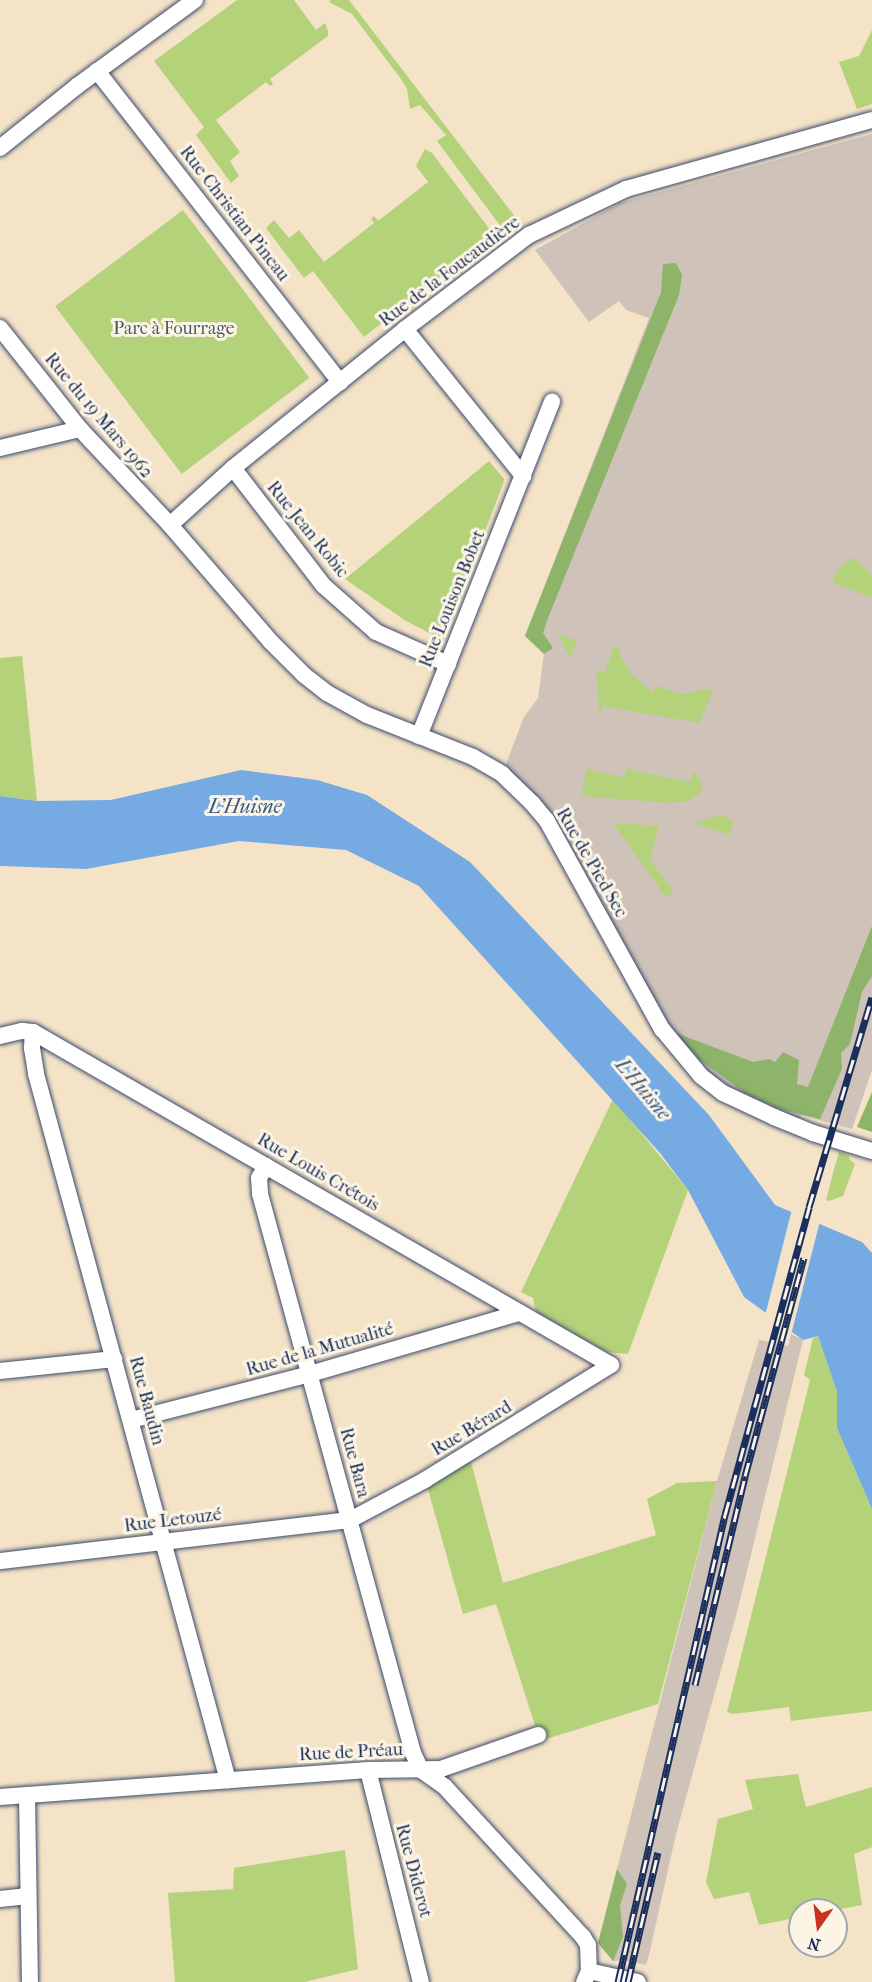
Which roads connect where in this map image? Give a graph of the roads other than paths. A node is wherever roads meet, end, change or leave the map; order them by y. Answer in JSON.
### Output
{"nodes":[{"id":1,"x":195,"y":0,"type":"edge"},
{"id":2,"x":97,"y":71,"type":"junction"},
{"id":3,"x":872,"y":120,"type":"edge"},
{"id":4,"x":0,"y":148,"type":"edge"},
{"id":5,"x":0,"y":328,"type":"edge"},
{"id":6,"x":405,"y":329,"type":"junction"},
{"id":7,"x":340,"y":382,"type":"junction"},
{"id":8,"x":552,"y":402,"type":"dead end"},
{"id":9,"x":80,"y":429,"type":"junction"},
{"id":10,"x":0,"y":448,"type":"edge"},
{"id":11,"x":233,"y":468,"type":"junction"},
{"id":12,"x":523,"y":477,"type":"junction"},
{"id":13,"x":170,"y":525,"type":"junction"},
{"id":14,"x":448,"y":664,"type":"junction"},
{"id":15,"x":419,"y":736,"type":"junction"},
{"id":16,"x":33,"y":1032,"type":"junction"},
{"id":17,"x":0,"y":1036,"type":"edge"},
{"id":18,"x":872,"y":1151,"type":"edge"},
{"id":19,"x":266,"y":1166,"type":"junction"},
{"id":20,"x":519,"y":1312,"type":"junction"},
{"id":21,"x":114,"y":1359,"type":"junction"},
{"id":22,"x":611,"y":1365,"type":"joint"},
{"id":23,"x":0,"y":1371,"type":"edge"},
{"id":24,"x":310,"y":1374,"type":"junction"},
{"id":25,"x":131,"y":1420,"type":"junction"},
{"id":26,"x":350,"y":1520,"type":"junction"},
{"id":27,"x":163,"y":1542,"type":"junction"},
{"id":28,"x":0,"y":1561,"type":"edge"},
{"id":29,"x":538,"y":1735,"type":"dead end"},
{"id":30,"x":368,"y":1770,"type":"junction"},
{"id":31,"x":421,"y":1770,"type":"junction"},
{"id":32,"x":228,"y":1780,"type":"junction"},
{"id":33,"x":27,"y":1795,"type":"junction"},
{"id":34,"x":0,"y":1797,"type":"edge"},
{"id":35,"x":28,"y":1896,"type":"junction"},
{"id":36,"x":0,"y":1899,"type":"edge"},
{"id":37,"x":587,"y":1976,"type":"edge"},
{"id":38,"x":30,"y":1982,"type":"edge"},
{"id":39,"x":421,"y":1982,"type":"edge"},
{"id":40,"x":639,"y":1982,"type":"edge"}],
"edges":[{"from":1,"to":2,"type":"street"},
{"from":2,"to":4,"type":"street"},
{"from":2,"to":7,"type":"street","name":"Rue Christian Pineau"},
{"from":3,"to":6,"type":"street","name":"Rue de la Foucaudière"},
{"from":5,"to":9,"type":"street","name":"Rue du 19 Mars 1962"},
{"from":6,"to":7,"type":"street","name":"Rue de la Foucaudière"},
{"from":6,"to":12,"type":"street"},
{"from":7,"to":11,"type":"street","name":"Rue de la Foucaudière"},
{"from":8,"to":12,"type":"street","name":"Rue Louison Bobet"},
{"from":9,"to":10,"type":"street"},
{"from":9,"to":13,"type":"street","name":"Rue du 19 Mars 1962"},
{"from":11,"to":13,"type":"street","name":"Rue de la Foucaudière"},
{"from":11,"to":14,"type":"street","name":"Rue Jean Robic"},
{"from":12,"to":14,"type":"street","name":"Rue Louison Bobet"},
{"from":13,"to":15,"type":"street","name":"Rue de Pied Sec"},
{"from":14,"to":15,"type":"street","name":"Rue Louison Bobet"},
{"from":15,"to":18,"type":"street","name":"Rue de Pied Sec"},
{"from":16,"to":17,"type":"street"},
{"from":16,"to":19,"type":"street","name":"Rue Louis Crétois"},
{"from":16,"to":21,"type":"street","name":"Rue Baudin"},
{"from":19,"to":20,"type":"street","name":"Rue Louis Crétois"},
{"from":19,"to":24,"type":"street","name":"Rue Bara"},
{"from":20,"to":22,"type":"street","name":"Rue Louis Crétois"},
{"from":20,"to":24,"type":"street","name":"Rue de la Mutualité"},
{"from":21,"to":23,"type":"street"},
{"from":21,"to":25,"type":"street","name":"Rue Baudin"},
{"from":22,"to":26,"type":"street","name":"Rue Bérard"},
{"from":24,"to":25,"type":"street","name":"Rue de la Mutualité"},
{"from":24,"to":26,"type":"street","name":"Rue Bara"},
{"from":25,"to":27,"type":"street","name":"Rue Baudin"},
{"from":26,"to":27,"type":"street","name":"Rue Letouzé"},
{"from":26,"to":31,"type":"street","name":"Rue Bara"},
{"from":27,"to":28,"type":"street","name":"Rue Letouzé"},
{"from":27,"to":32,"type":"street","name":"Rue Baudin"},
{"from":29,"to":31,"type":"street"},
{"from":30,"to":31,"type":"street","name":"Rue de Préau"},
{"from":30,"to":32,"type":"street","name":"Rue de Préau"},
{"from":30,"to":39,"type":"street","name":"Rue Diderot"},
{"from":31,"to":37,"type":"street","name":"Rue de Préau"},
{"from":32,"to":33,"type":"street","name":"Rue de Préau"},
{"from":33,"to":34,"type":"street","name":"Rue de Préau"},
{"from":33,"to":35,"type":"street"},
{"from":35,"to":36,"type":"street"},
{"from":35,"to":38,"type":"street"},
{"from":37,"to":40,"type":"street","name":"Rue de Préau"}]}
